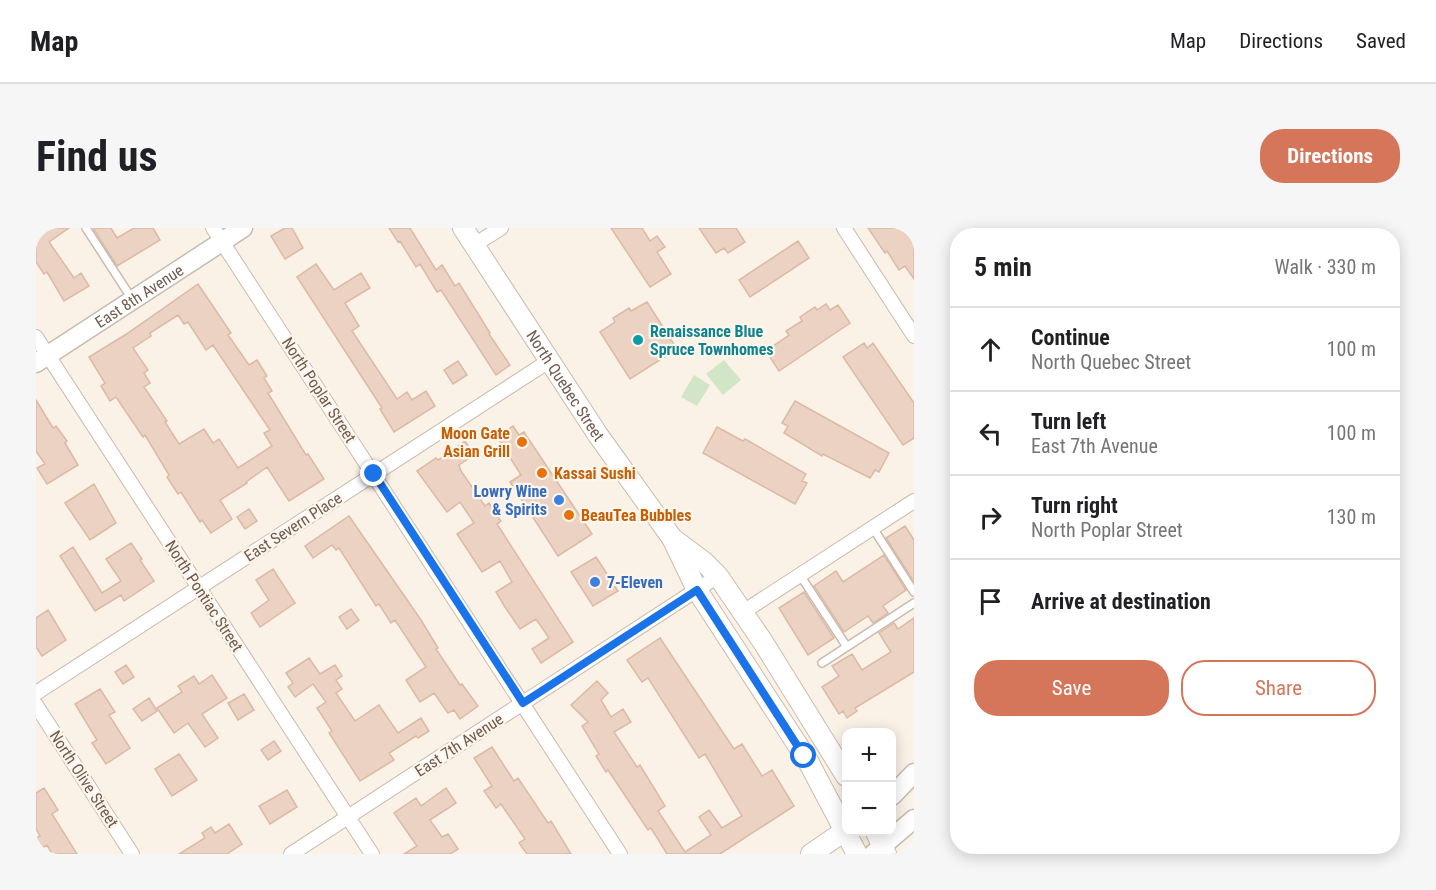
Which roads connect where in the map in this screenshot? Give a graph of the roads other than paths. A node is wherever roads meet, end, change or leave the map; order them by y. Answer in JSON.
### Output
{"nodes":[{"id":1,"x":86,"y":228,"type":"edge"},
{"id":2,"x":243,"y":228,"type":"edge"},
{"id":3,"x":463,"y":228,"type":"edge"},
{"id":4,"x":501,"y":228,"type":"edge"},
{"id":5,"x":844,"y":228,"type":"edge"},
{"id":6,"x":218,"y":235,"type":"edge"},
{"id":7,"x":474,"y":245,"type":"junction"},
{"id":8,"x":132,"y":300,"type":"junction"},
{"id":9,"x":914,"y":336,"type":"edge"},
{"id":10,"x":36,"y":337,"type":"edge"},
{"id":11,"x":42,"y":359,"type":"edge"},
{"id":12,"x":549,"y":361,"type":"junction"},
{"id":13,"x":374,"y":474,"type":"junction"},
{"id":14,"x":914,"y":501,"type":"edge"},
{"id":15,"x":873,"y":528,"type":"junction"},
{"id":16,"x":672,"y":538,"type":"junction"},
{"id":17,"x":800,"y":575,"type":"junction"},
{"id":18,"x":718,"y":576,"type":"junction"},
{"id":19,"x":199,"y":588,"type":"junction"},
{"id":20,"x":697,"y":590,"type":"junction"},
{"id":21,"x":914,"y":592,"type":"edge"},
{"id":22,"x":914,"y":603,"type":"edge"},
{"id":23,"x":743,"y":612,"type":"junction"},
{"id":24,"x":847,"y":647,"type":"junction"},
{"id":25,"x":822,"y":663,"type":"dead end"},
{"id":26,"x":36,"y":693,"type":"edge"},
{"id":27,"x":523,"y":703,"type":"junction"},
{"id":28,"x":36,"y":705,"type":"edge"},
{"id":29,"x":842,"y":770,"type":"edge"},
{"id":30,"x":914,"y":773,"type":"edge"},
{"id":31,"x":896,"y":791,"type":"edge"},
{"id":32,"x":348,"y":817,"type":"junction"},
{"id":33,"x":914,"y":819,"type":"edge"},
{"id":34,"x":842,"y":824,"type":"edge"},
{"id":35,"x":842,"y":834,"type":"edge"},
{"id":36,"x":848,"y":836,"type":"edge"},
{"id":37,"x":879,"y":846,"type":"edge"},
{"id":38,"x":132,"y":854,"type":"edge"},
{"id":39,"x":291,"y":854,"type":"edge"},
{"id":40,"x":372,"y":854,"type":"edge"},
{"id":41,"x":620,"y":854,"type":"edge"},
{"id":42,"x":811,"y":854,"type":"edge"},
{"id":43,"x":857,"y":854,"type":"edge"}],
"edges":[{"from":1,"to":8,"type":"lane"},
{"from":2,"to":6,"type":"street","name":"East 8th Avenue"},
{"from":3,"to":7,"type":"main road","name":"North Quebec Street"},
{"from":4,"to":7,"type":"street"},
{"from":5,"to":9,"type":"street"},
{"from":6,"to":8,"type":"street","name":"East 8th Avenue"},
{"from":6,"to":13,"type":"street","name":"North Poplar Street"},
{"from":7,"to":12,"type":"main road","name":"North Quebec Street"},
{"from":8,"to":11,"type":"street","name":"East 8th Avenue"},
{"from":10,"to":11,"type":"street","name":"North Pontiac Street"},
{"from":11,"to":19,"type":"street","name":"North Pontiac Street"},
{"from":12,"to":13,"type":"street","name":"East Severn Place"},
{"from":12,"to":16,"type":"main road","name":"North Quebec Street"},
{"from":13,"to":19,"type":"street","name":"East Severn Place"},
{"from":13,"to":27,"type":"street","name":"North Poplar Street"},
{"from":14,"to":15,"type":"street"},
{"from":15,"to":17,"type":"street"},
{"from":15,"to":21,"type":"lane"},
{"from":16,"to":18,"type":"main road","name":"North Quebec Street"},
{"from":16,"to":20,"type":"main road","name":"North Quebec Street"},
{"from":17,"to":23,"type":"street"},
{"from":17,"to":24,"type":"lane"},
{"from":18,"to":20,"type":"street","name":"East 7th Avenue"},
{"from":18,"to":23,"type":"main road","name":"North Quebec Street"},
{"from":19,"to":26,"type":"street","name":"East Severn Place"},
{"from":19,"to":32,"type":"street","name":"North Pontiac Street"},
{"from":20,"to":27,"type":"street","name":"East 7th Avenue"},
{"from":20,"to":34,"type":"main road","name":"North Quebec Street"},
{"from":22,"to":24,"type":"lane"},
{"from":23,"to":29,"type":"main road","name":"North Quebec Street"},
{"from":24,"to":25,"type":"lane"},
{"from":27,"to":32,"type":"street","name":"East 7th Avenue"},
{"from":27,"to":41,"type":"street","name":"North Poplar Street"},
{"from":28,"to":38,"type":"street","name":"North Olive Street"},
{"from":30,"to":31,"type":"street"},
{"from":32,"to":39,"type":"street","name":"East 7th Avenue"},
{"from":32,"to":40,"type":"street","name":"North Pontiac Street"},
{"from":33,"to":37,"type":"street"},
{"from":35,"to":42,"type":"main road"},
{"from":36,"to":43,"type":"main road","name":"North Quebec Street"}]}
